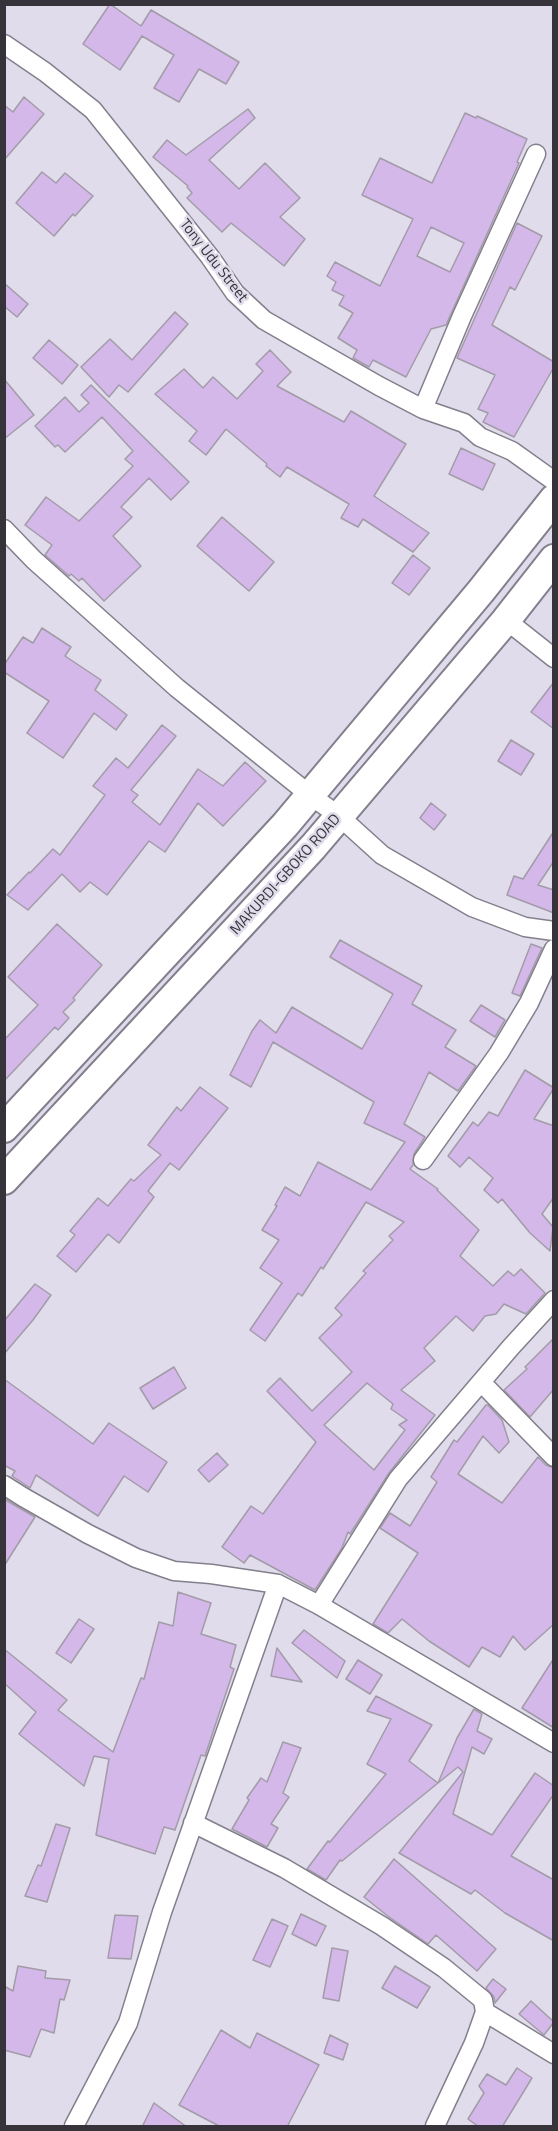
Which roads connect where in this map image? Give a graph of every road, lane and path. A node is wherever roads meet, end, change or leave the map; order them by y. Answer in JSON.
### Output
{"nodes":[{"id":1,"x":4,"y":44,"type":"edge"},
{"id":2,"x":536,"y":154,"type":"dead end"},
{"id":3,"x":423,"y":409,"type":"junction"},
{"id":4,"x":554,"y":481,"type":"edge"},
{"id":5,"x":554,"y":499,"type":"edge"},
{"id":6,"x":4,"y":529,"type":"edge"},
{"id":7,"x":554,"y":559,"type":"edge"},
{"id":8,"x":506,"y":620,"type":"junction"},
{"id":9,"x":554,"y":658,"type":"edge"},
{"id":10,"x":310,"y":795,"type":"junction"},
{"id":11,"x":339,"y":816,"type":"junction"},
{"id":12,"x":554,"y":931,"type":"edge"},
{"id":13,"x":554,"y":949,"type":"edge"},
{"id":14,"x":9,"y":1115,"type":"edge"},
{"id":15,"x":423,"y":1160,"type":"dead end"},
{"id":16,"x":4,"y":1180,"type":"edge"},
{"id":17,"x":553,"y":1303,"type":"edge"},
{"id":18,"x":481,"y":1382,"type":"junction"},
{"id":19,"x":554,"y":1457,"type":"edge"},
{"id":20,"x":4,"y":1485,"type":"edge"},
{"id":21,"x":278,"y":1584,"type":"junction"},
{"id":22,"x":319,"y":1605,"type":"junction"},
{"id":23,"x":554,"y":1743,"type":"edge"},
{"id":24,"x":193,"y":1823,"type":"junction"},
{"id":25,"x":485,"y":2012,"type":"junction"},
{"id":26,"x":554,"y":2054,"type":"edge"},
{"id":27,"x":74,"y":2127,"type":"edge"},
{"id":28,"x":435,"y":2127,"type":"edge"}],
"edges":[{"from":1,"to":3,"type":"street","name":"Tony Udu Street"},
{"from":2,"to":3,"type":"street"},
{"from":3,"to":4,"type":"street","name":"Tony Udu Street"},
{"from":5,"to":10,"type":"main road"},
{"from":6,"to":10,"type":"street"},
{"from":7,"to":8,"type":"main road","name":"MAKURDI-GBOKO ROAD"},
{"from":8,"to":9,"type":"street"},
{"from":8,"to":11,"type":"main road","name":"MAKURDI-GBOKO ROAD"},
{"from":10,"to":11,"type":"street"},
{"from":10,"to":14,"type":"main road"},
{"from":11,"to":12,"type":"street"},
{"from":11,"to":16,"type":"main road","name":"MAKURDI-GBOKO ROAD"},
{"from":13,"to":15,"type":"street"},
{"from":17,"to":18,"type":"street"},
{"from":18,"to":19,"type":"street"},
{"from":18,"to":22,"type":"street"},
{"from":20,"to":21,"type":"street"},
{"from":21,"to":22,"type":"street"},
{"from":21,"to":24,"type":"street"},
{"from":22,"to":23,"type":"street"},
{"from":24,"to":25,"type":"street"},
{"from":24,"to":27,"type":"street"},
{"from":25,"to":26,"type":"street"},
{"from":25,"to":28,"type":"street"}]}
